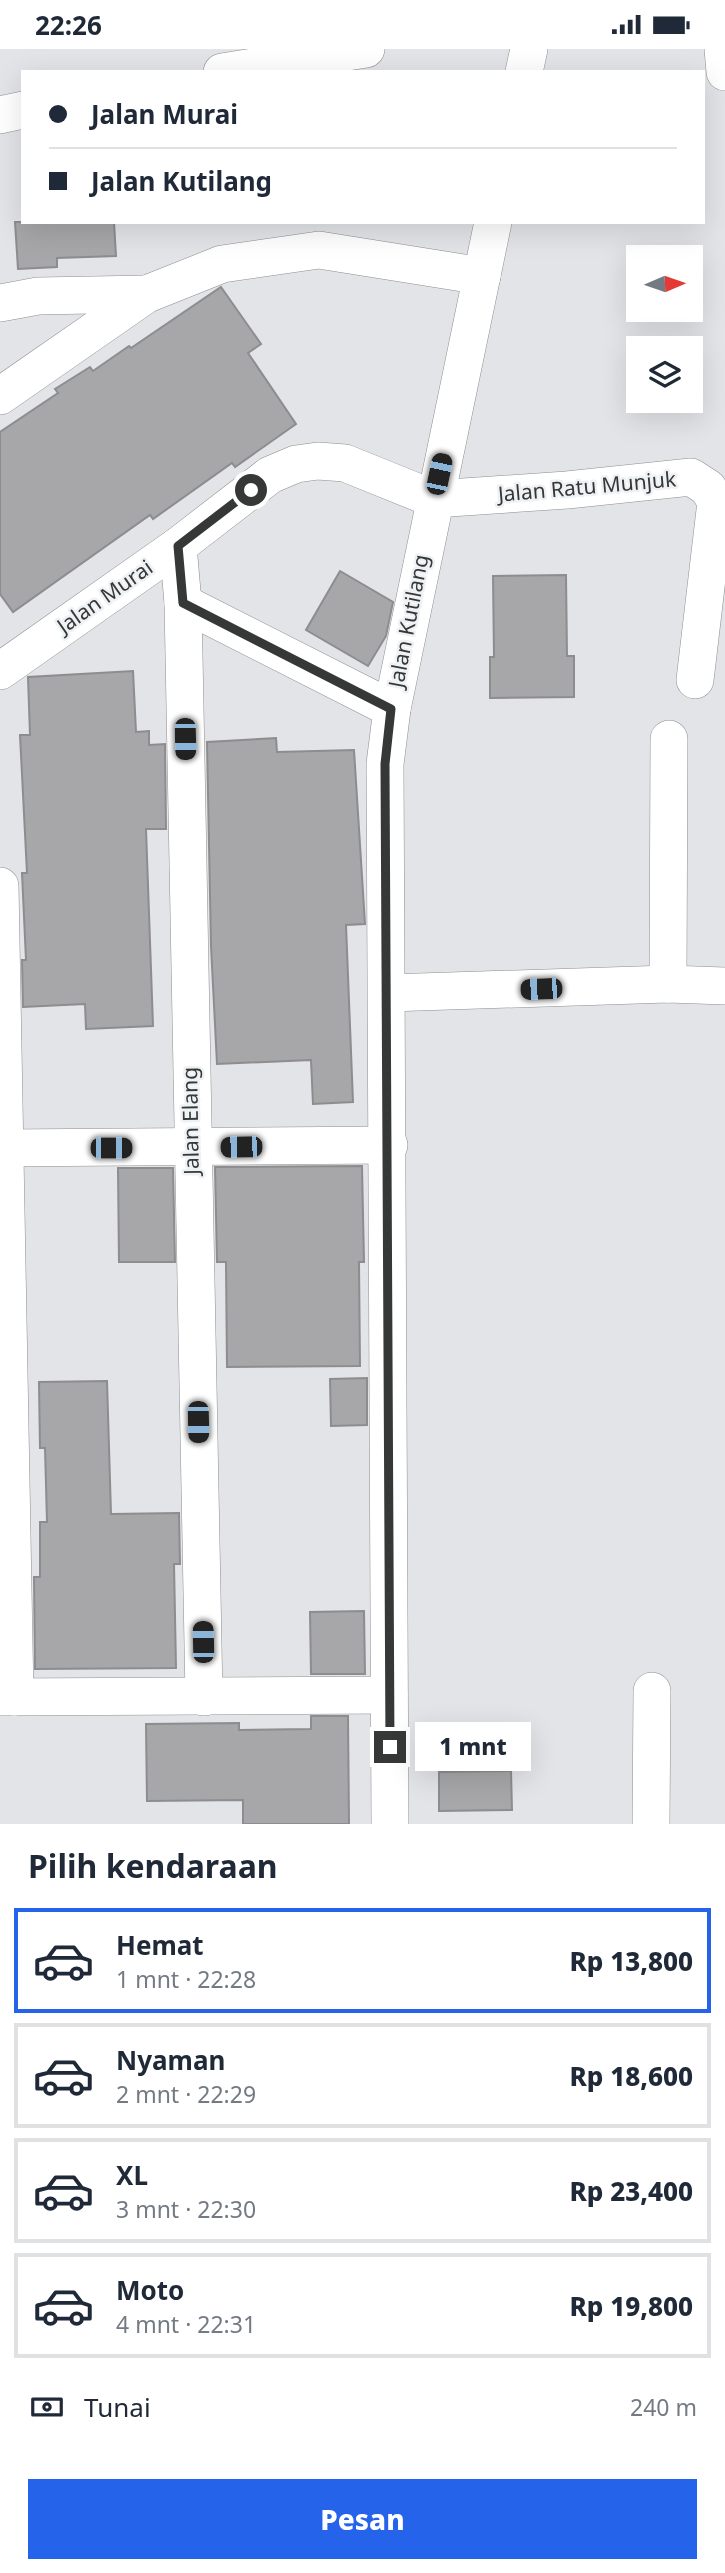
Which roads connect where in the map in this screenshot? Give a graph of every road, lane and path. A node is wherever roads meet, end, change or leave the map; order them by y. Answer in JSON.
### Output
{"nodes":[{"id":1,"x":366,"y":49,"type":"edge"},
{"id":2,"x":723,"y":49,"type":"edge"},
{"id":3,"x":235,"y":70,"type":"edge"},
{"id":4,"x":725,"y":72,"type":"edge"},
{"id":5,"x":21,"y":110,"type":"edge"},
{"id":6,"x":0,"y":114,"type":"edge"},
{"id":7,"x":493,"y":224,"type":"edge"},
{"id":8,"x":482,"y":276,"type":"junction"},
{"id":9,"x":147,"y":293,"type":"junction"},
{"id":10,"x":38,"y":296,"type":"junction"},
{"id":11,"x":0,"y":303,"type":"edge"},
{"id":12,"x":69,"y":348,"type":"junction"},
{"id":13,"x":0,"y":397,"type":"edge"},
{"id":14,"x":434,"y":499,"type":"junction"},
{"id":15,"x":178,"y":546,"type":"junction"},
{"id":16,"x":183,"y":603,"type":"junction"},
{"id":17,"x":0,"y":671,"type":"edge"},
{"id":18,"x":695,"y":680,"type":"dead end"},
{"id":19,"x":391,"y":709,"type":"junction"},
{"id":20,"x":668,"y":739,"type":"dead end"},
{"id":21,"x":0,"y":886,"type":"edge"},
{"id":22,"x":668,"y":984,"type":"junction"},
{"id":23,"x":725,"y":986,"type":"edge"},
{"id":24,"x":388,"y":993,"type":"junction"},
{"id":25,"x":389,"y":1145,"type":"junction"},
{"id":26,"x":192,"y":1147,"type":"junction"},
{"id":27,"x":5,"y":1148,"type":"junction"},
{"id":28,"x":652,"y":1691,"type":"dead end"},
{"id":29,"x":389,"y":1695,"type":"junction"},
{"id":30,"x":7,"y":1697,"type":"edge"},
{"id":31,"x":204,"y":1697,"type":"junction"},
{"id":32,"x":390,"y":1824,"type":"edge"},
{"id":33,"x":651,"y":1824,"type":"edge"}],
"edges":[{"from":1,"to":3,"type":"street"},
{"from":2,"to":4,"type":"street"},
{"from":5,"to":6,"type":"street"},
{"from":7,"to":8,"type":"street","name":"Jalan Kutilang"},
{"from":8,"to":9,"type":"street"},
{"from":8,"to":14,"type":"street","name":"Jalan Kutilang"},
{"from":9,"to":10,"type":"street"},
{"from":9,"to":12,"type":"street"},
{"from":10,"to":11,"type":"street"},
{"from":10,"to":12,"type":"street"},
{"from":12,"to":13,"type":"street"},
{"from":14,"to":15,"type":"street","name":"Jalan Murai"},
{"from":14,"to":18,"type":"street","name":"Jalan Ratu Munjuk"},
{"from":14,"to":19,"type":"street","name":"Jalan Kutilang"},
{"from":15,"to":16,"type":"street","name":"Jalan Elang"},
{"from":15,"to":17,"type":"street","name":"Jalan Murai"},
{"from":16,"to":19,"type":"street"},
{"from":16,"to":26,"type":"street","name":"Jalan Elang"},
{"from":19,"to":24,"type":"street","name":"Jalan Kutilang"},
{"from":20,"to":22,"type":"street"},
{"from":21,"to":27,"type":"street"},
{"from":22,"to":23,"type":"street"},
{"from":22,"to":24,"type":"street"},
{"from":24,"to":25,"type":"street","name":"Jalan Kutilang"},
{"from":25,"to":26,"type":"street"},
{"from":25,"to":29,"type":"street","name":"Jalan Kutilang"},
{"from":26,"to":27,"type":"street"},
{"from":26,"to":31,"type":"street","name":"Jalan Elang"},
{"from":27,"to":30,"type":"street"},
{"from":28,"to":33,"type":"street"},
{"from":29,"to":31,"type":"street"},
{"from":29,"to":32,"type":"street","name":"Jalan Kutilang"},
{"from":30,"to":31,"type":"street"}]}
